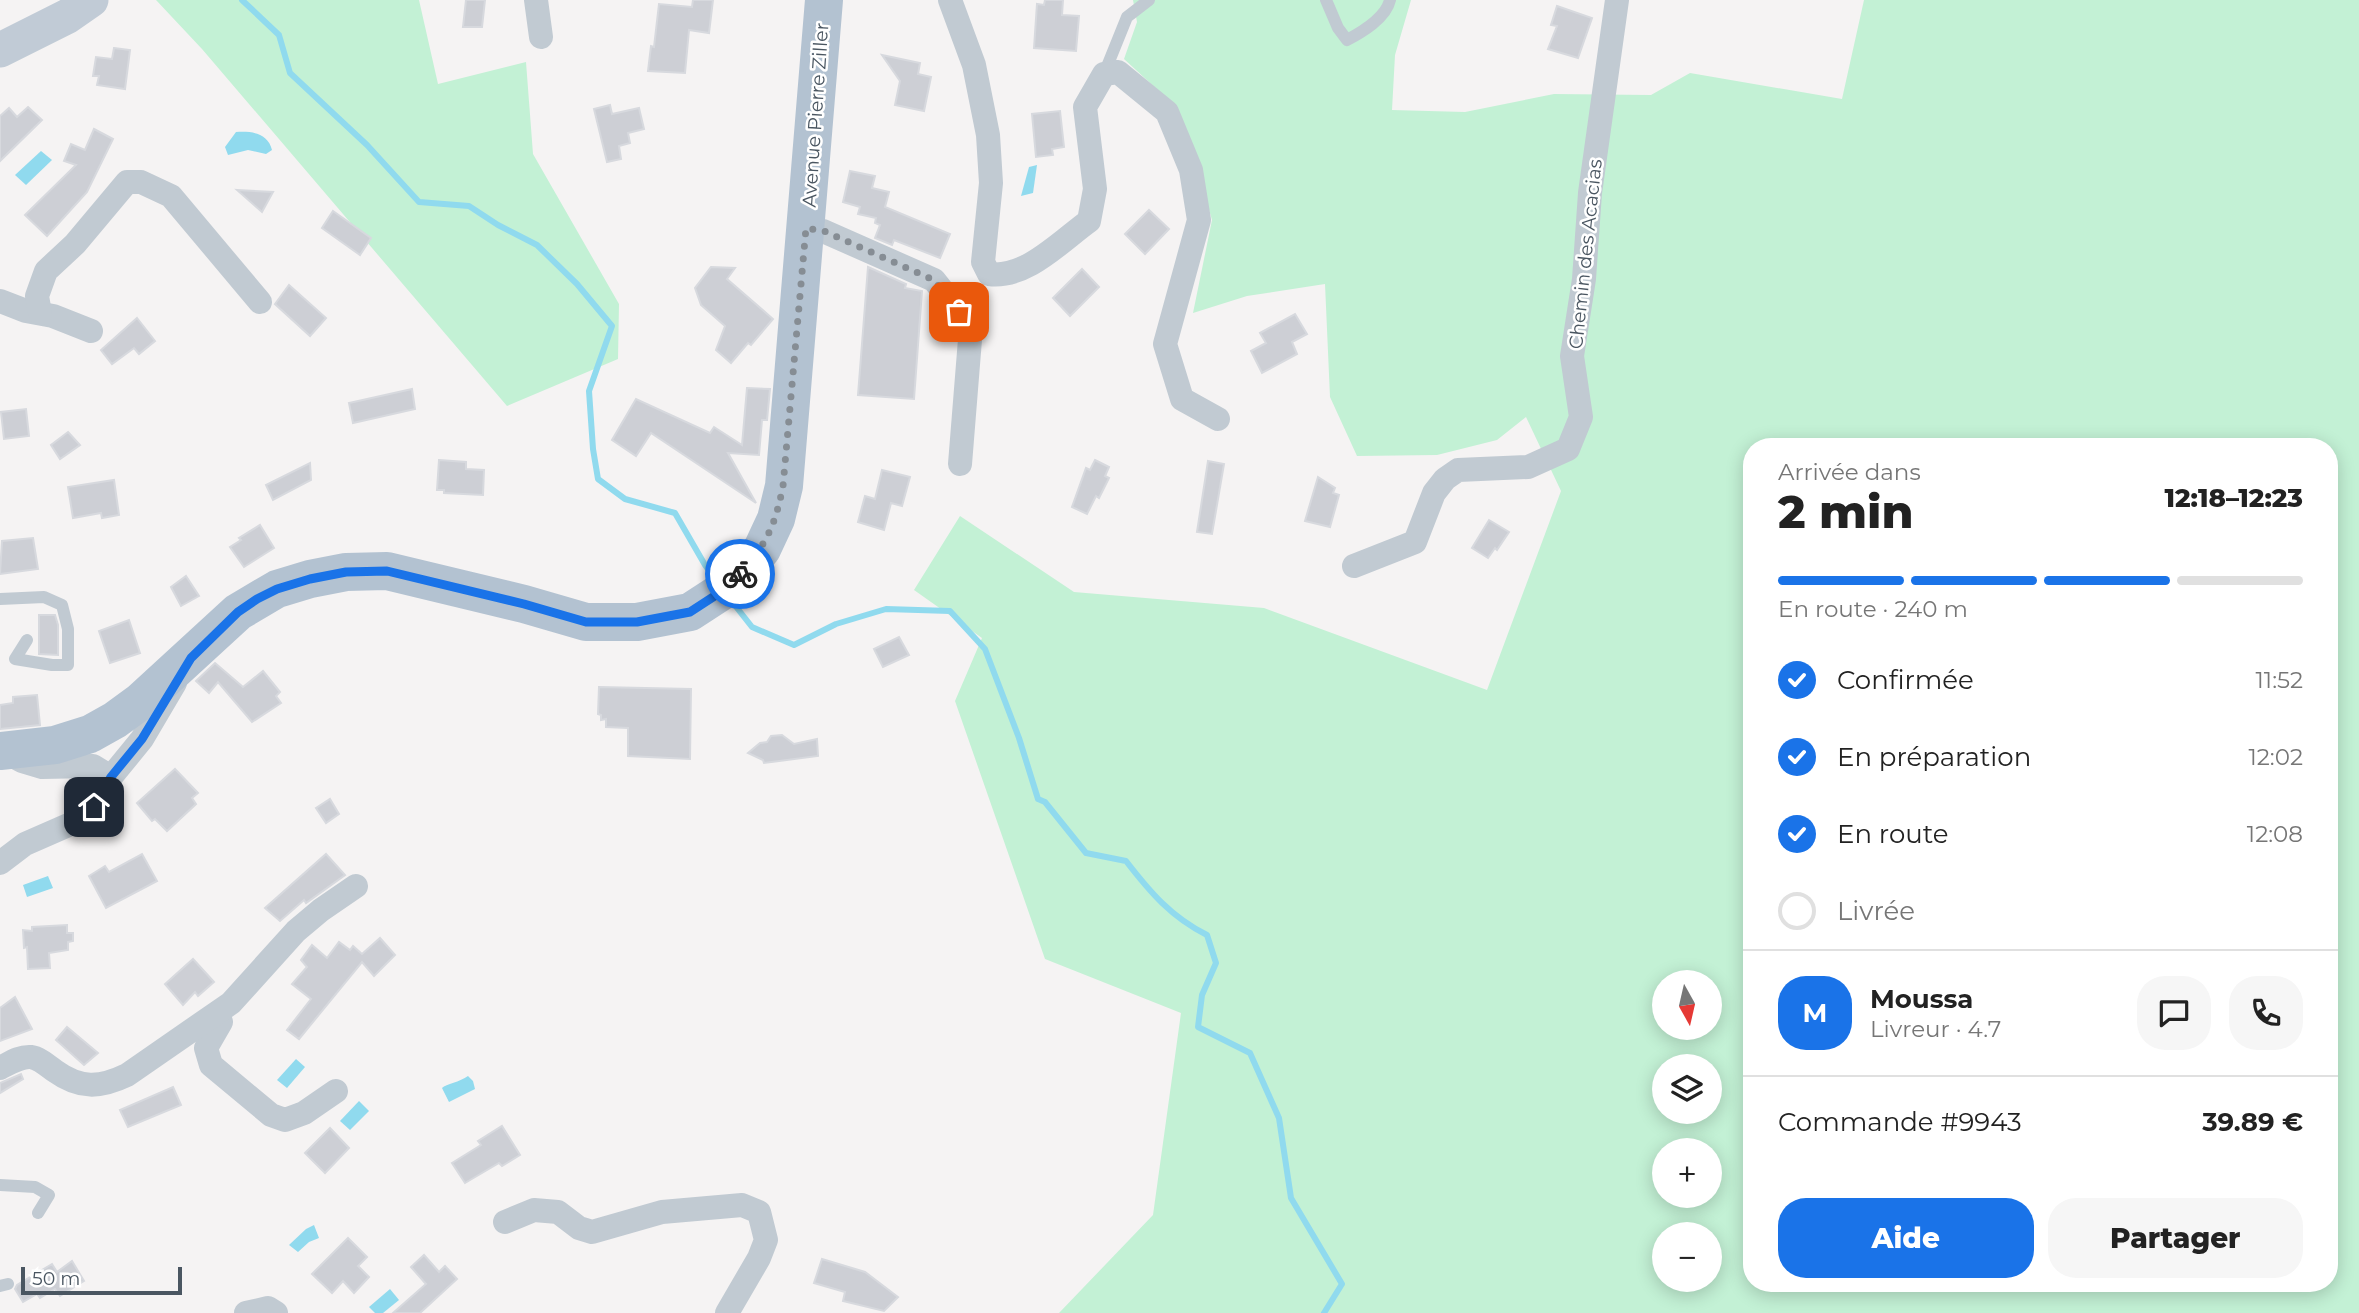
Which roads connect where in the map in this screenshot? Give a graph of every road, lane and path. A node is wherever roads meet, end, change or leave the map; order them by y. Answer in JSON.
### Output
{"nodes":[{"id":1,"x":92,"y":0,"type":"edge"},
{"id":2,"x":536,"y":0,"type":"edge"},
{"id":3,"x":824,"y":0,"type":"edge"},
{"id":4,"x":950,"y":0,"type":"edge"},
{"id":5,"x":1149,"y":0,"type":"edge"},
{"id":6,"x":1326,"y":0,"type":"edge"},
{"id":7,"x":1390,"y":0,"type":"edge"},
{"id":8,"x":1617,"y":0,"type":"edge"},
{"id":9,"x":541,"y":37,"type":"dead end"},
{"id":10,"x":0,"y":50,"type":"edge"},
{"id":11,"x":1104,"y":74,"type":"junction"},
{"id":12,"x":806,"y":228,"type":"junction"},
{"id":13,"x":0,"y":301,"type":"edge"},
{"id":14,"x":260,"y":302,"type":"dead end"},
{"id":15,"x":40,"y":313,"type":"junction"},
{"id":16,"x":91,"y":331,"type":"dead end"},
{"id":17,"x":1218,"y":419,"type":"dead end"},
{"id":18,"x":960,"y":464,"type":"dead end"},
{"id":19,"x":1354,"y":566,"type":"dead end"},
{"id":20,"x":0,"y":599,"type":"edge"},
{"id":21,"x":27,"y":640,"type":"dead end"},
{"id":22,"x":191,"y":658,"type":"junction"},
{"id":23,"x":2,"y":751,"type":"edge"},
{"id":24,"x":111,"y":777,"type":"junction"},
{"id":25,"x":0,"y":863,"type":"edge"},
{"id":26,"x":356,"y":886,"type":"dead end"},
{"id":27,"x":218,"y":1013,"type":"junction"},
{"id":28,"x":0,"y":1068,"type":"edge"},
{"id":29,"x":336,"y":1091,"type":"dead end"},
{"id":30,"x":0,"y":1185,"type":"edge"},
{"id":31,"x":38,"y":1213,"type":"dead end"},
{"id":32,"x":505,"y":1222,"type":"dead end"},
{"id":33,"x":246,"y":1313,"type":"edge"},
{"id":34,"x":276,"y":1313,"type":"edge"},
{"id":35,"x":727,"y":1313,"type":"edge"}],
"edges":[{"from":1,"to":10,"type":"main road"},
{"from":2,"to":9,"type":"street"},
{"from":3,"to":12,"type":"main road","name":"Avenue Pierre Ziller"},
{"from":4,"to":11,"type":"street"},
{"from":5,"to":11,"type":"lane"},
{"from":6,"to":7,"type":"lane"},
{"from":8,"to":19,"type":"street","name":"Chemin des Acacias"},
{"from":11,"to":17,"type":"street"},
{"from":12,"to":18,"type":"street"},
{"from":12,"to":22,"type":"main road","name":"Avenue Pierre Ziller"},
{"from":13,"to":15,"type":"street"},
{"from":14,"to":15,"type":"street"},
{"from":15,"to":16,"type":"street"},
{"from":20,"to":21,"type":"lane"},
{"from":22,"to":23,"type":"main road"},
{"from":22,"to":24,"type":"street"},
{"from":23,"to":24,"type":"street"},
{"from":24,"to":25,"type":"street"},
{"from":26,"to":27,"type":"street"},
{"from":27,"to":28,"type":"street"},
{"from":27,"to":29,"type":"street"},
{"from":30,"to":31,"type":"lane"},
{"from":32,"to":35,"type":"street"},
{"from":33,"to":34,"type":"street"}]}
